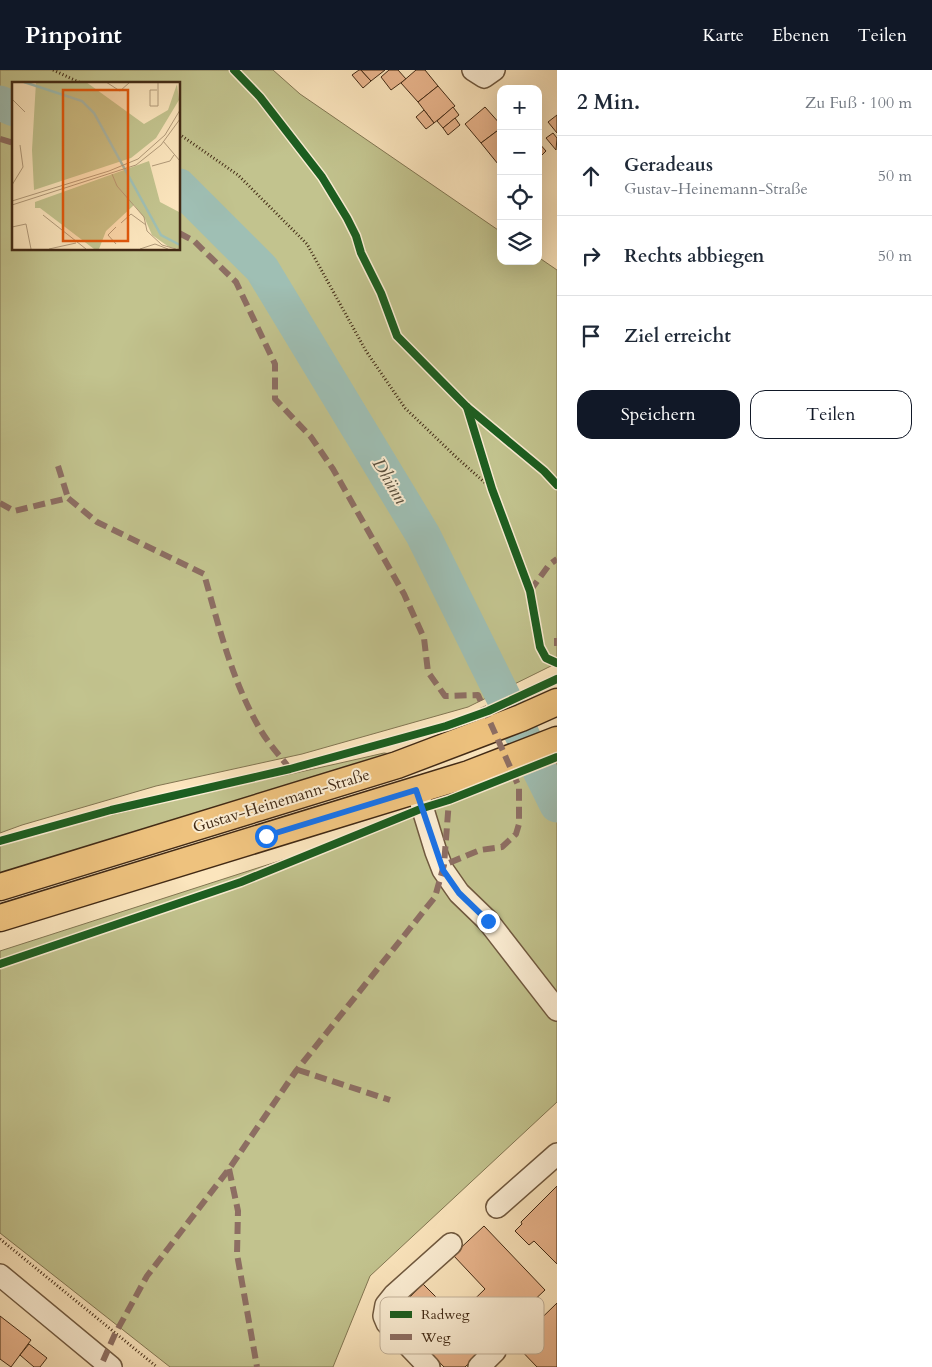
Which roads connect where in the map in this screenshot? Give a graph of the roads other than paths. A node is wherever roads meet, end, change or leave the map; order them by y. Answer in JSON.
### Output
{"nodes":[{"id":1,"x":474,"y":70,"type":"edge"},
{"id":2,"x":494,"y":70,"type":"edge"},
{"id":3,"x":557,"y":702,"type":"edge"},
{"id":4,"x":557,"y":740,"type":"edge"},
{"id":5,"x":416,"y":790,"type":"junction"},
{"id":6,"x":0,"y":887,"type":"edge"},
{"id":7,"x":0,"y":918,"type":"edge"},
{"id":8,"x":557,"y":1010,"type":"edge"},
{"id":9,"x":557,"y":1154,"type":"edge"},
{"id":10,"x":497,"y":1207,"type":"dead end"},
{"id":11,"x":451,"y":1244,"type":"dead end"},
{"id":12,"x":0,"y":1275,"type":"edge"},
{"id":13,"x":392,"y":1297,"type":"edge"},
{"id":14,"x":417,"y":1354,"type":"edge"},
{"id":15,"x":492,"y":1354,"type":"edge"},
{"id":16,"x":106,"y":1365,"type":"edge"},
{"id":17,"x":429,"y":1367,"type":"edge"},
{"id":18,"x":479,"y":1367,"type":"edge"}],
"edges":[{"from":1,"to":2,"type":"street"},
{"from":3,"to":6,"type":"main road","name":"Gustav-Heinemann-Straße"},
{"from":4,"to":5,"type":"main road","name":"Gustav-Heinemann-Straße"},
{"from":5,"to":7,"type":"main road","name":"Gustav-Heinemann-Straße"},
{"from":5,"to":8,"type":"street"},
{"from":9,"to":10,"type":"street"},
{"from":11,"to":13,"type":"street"},
{"from":12,"to":16,"type":"street"},
{"from":14,"to":17,"type":"street"},
{"from":15,"to":18,"type":"street"}]}
